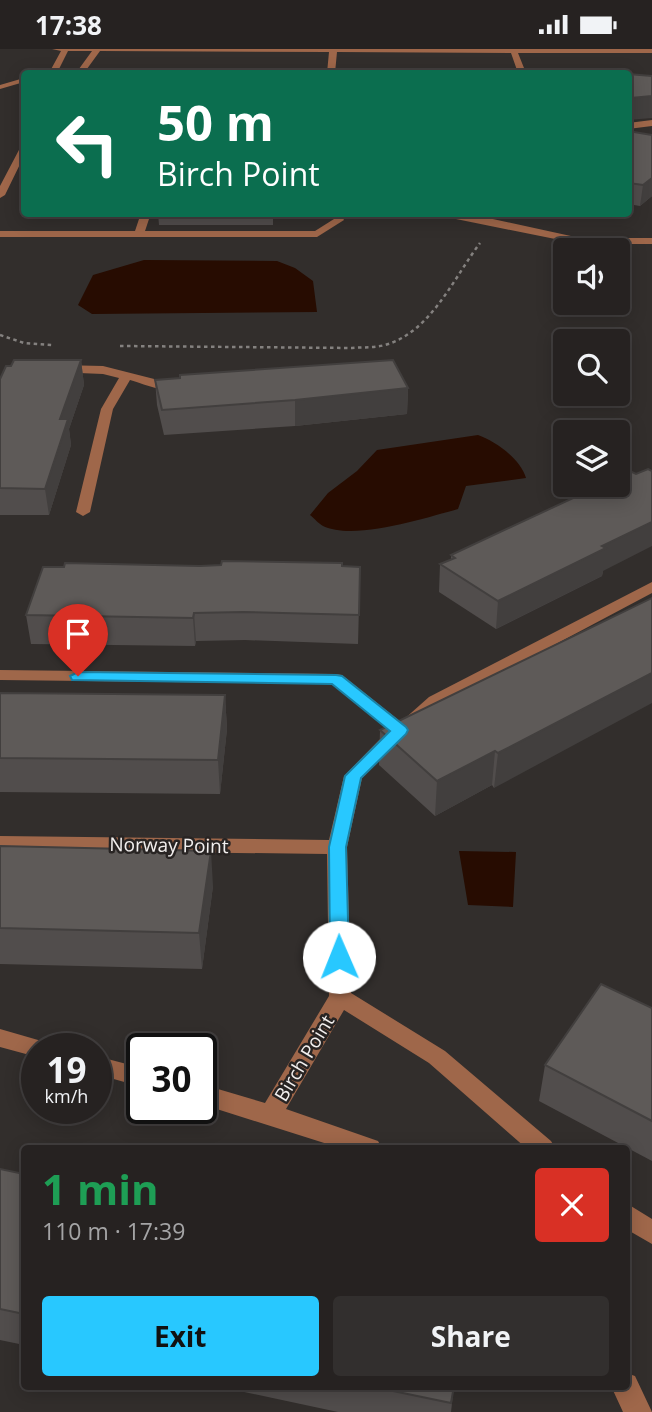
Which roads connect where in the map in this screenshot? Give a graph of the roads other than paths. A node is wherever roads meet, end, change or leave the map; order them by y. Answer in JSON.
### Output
{"nodes":[{"id":1,"x":56,"y":49,"type":"edge"},
{"id":2,"x":66,"y":49,"type":"edge"},
{"id":3,"x":98,"y":49,"type":"edge"},
{"id":4,"x":274,"y":50,"type":"edge"},
{"id":5,"x":513,"y":50,"type":"edge"},
{"id":6,"x":333,"y":51,"type":"junction"},
{"id":7,"x":652,"y":51,"type":"edge"},
{"id":8,"x":54,"y":70,"type":"edge"},
{"id":9,"x":82,"y":70,"type":"edge"},
{"id":10,"x":331,"y":70,"type":"edge"},
{"id":11,"x":521,"y":70,"type":"edge"},
{"id":12,"x":21,"y":82,"type":"edge"},
{"id":13,"x":0,"y":87,"type":"edge"},
{"id":14,"x":652,"y":123,"type":"edge"},
{"id":15,"x":632,"y":126,"type":"edge"},
{"id":16,"x":0,"y":165,"type":"edge"},
{"id":17,"x":20,"y":166,"type":"edge"},
{"id":18,"x":0,"y":195,"type":"edge"},
{"id":19,"x":145,"y":217,"type":"edge"},
{"id":20,"x":337,"y":217,"type":"edge"},
{"id":21,"x":461,"y":217,"type":"edge"},
{"id":22,"x":0,"y":234,"type":"edge"},
{"id":23,"x":139,"y":234,"type":"junction"},
{"id":24,"x":652,"y":241,"type":"edge"},
{"id":25,"x":51,"y":368,"type":"edge"},
{"id":26,"x":126,"y":376,"type":"junction"},
{"id":27,"x":193,"y":384,"type":"edge"},
{"id":28,"x":83,"y":512,"type":"dead end"},
{"id":29,"x":652,"y":587,"type":"edge"},
{"id":30,"x":0,"y":675,"type":"edge"},
{"id":31,"x":400,"y":730,"type":"junction"},
{"id":32,"x":0,"y":843,"type":"edge"},
{"id":33,"x":337,"y":847,"type":"junction"},
{"id":34,"x":340,"y":997,"type":"junction"},
{"id":35,"x":0,"y":1038,"type":"edge"},
{"id":36,"x":21,"y":1044,"type":"edge"},
{"id":37,"x":217,"y":1099,"type":"edge"},
{"id":38,"x":271,"y":1114,"type":"junction"},
{"id":39,"x":361,"y":1145,"type":"edge"},
{"id":40,"x":540,"y":1145,"type":"edge"},
{"id":41,"x":630,"y":1217,"type":"edge"},
{"id":42,"x":652,"y":1233,"type":"edge"},
{"id":43,"x":627,"y":1390,"type":"edge"},
{"id":44,"x":638,"y":1412,"type":"edge"}],
"edges":[{"from":1,"to":2,"type":"street"},
{"from":2,"to":3,"type":"street"},
{"from":2,"to":8,"type":"street"},
{"from":3,"to":4,"type":"street"},
{"from":3,"to":9,"type":"street"},
{"from":4,"to":6,"type":"street"},
{"from":5,"to":6,"type":"street"},
{"from":5,"to":7,"type":"street"},
{"from":5,"to":11,"type":"street"},
{"from":6,"to":10,"type":"street"},
{"from":12,"to":13,"type":"street"},
{"from":14,"to":15,"type":"street"},
{"from":16,"to":17,"type":"street"},
{"from":17,"to":18,"type":"street"},
{"from":19,"to":23,"type":"street"},
{"from":20,"to":23,"type":"street"},
{"from":21,"to":24,"type":"street"},
{"from":22,"to":23,"type":"street"},
{"from":25,"to":26,"type":"street"},
{"from":26,"to":27,"type":"street"},
{"from":26,"to":28,"type":"street"},
{"from":29,"to":31,"type":"street","name":"Birch Point"},
{"from":30,"to":31,"type":"street"},
{"from":31,"to":33,"type":"street","name":"Birch Point"},
{"from":32,"to":33,"type":"street","name":"Norway Point"},
{"from":33,"to":34,"type":"street","name":"Birch Point"},
{"from":34,"to":38,"type":"street","name":"Birch Point"},
{"from":34,"to":40,"type":"street"},
{"from":35,"to":36,"type":"street"},
{"from":37,"to":38,"type":"street"},
{"from":38,"to":39,"type":"street"},
{"from":41,"to":42,"type":"street"},
{"from":43,"to":44,"type":"street"}]}
